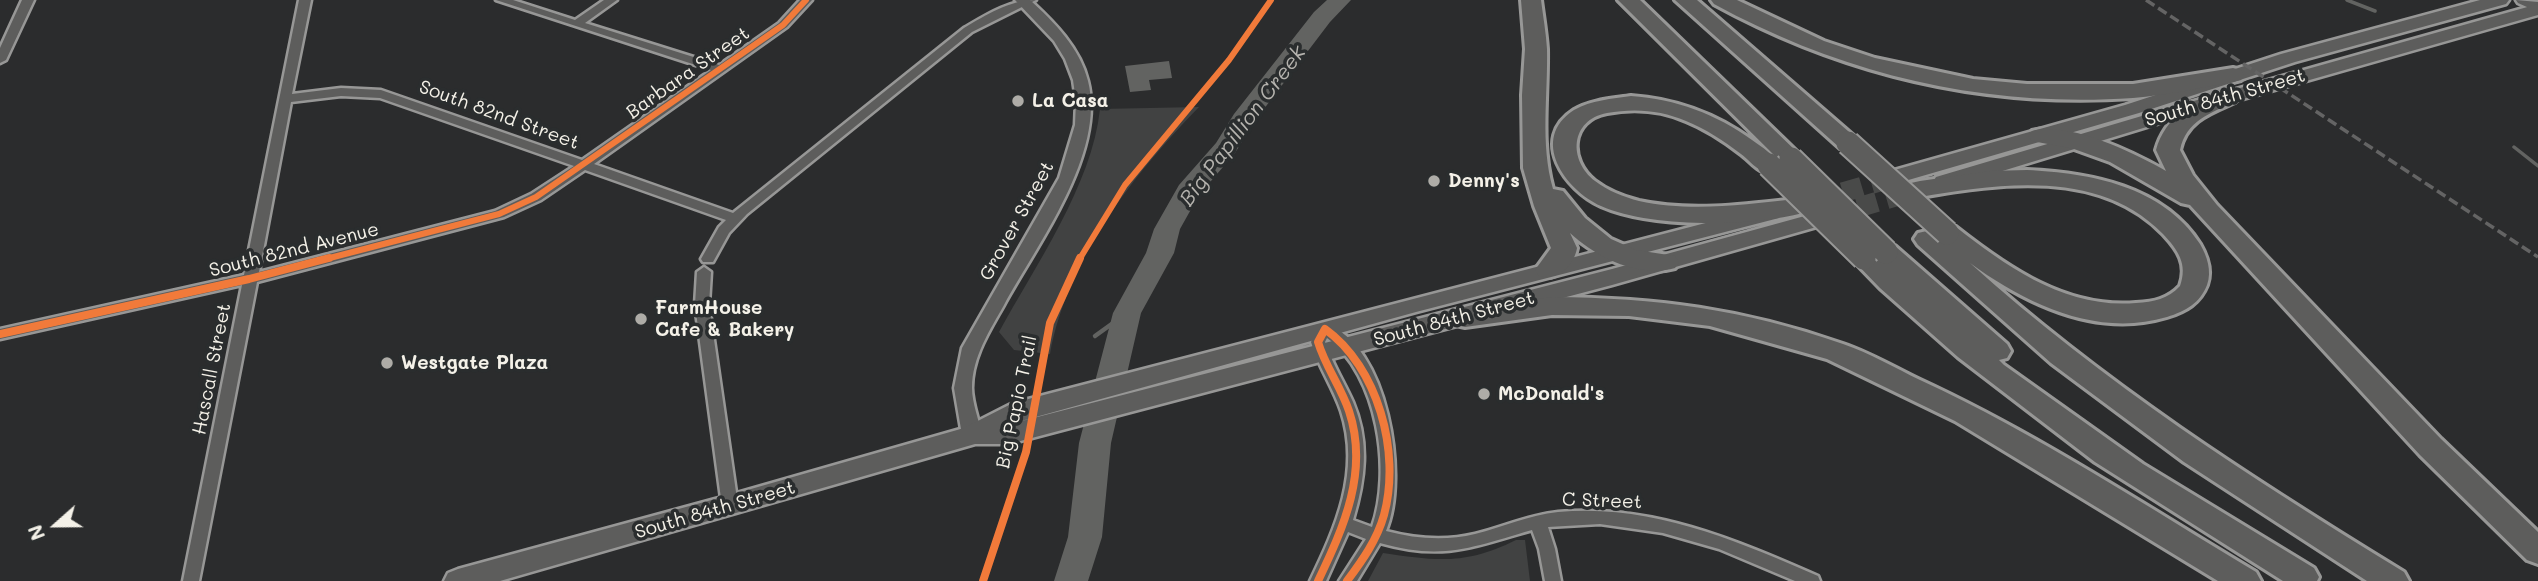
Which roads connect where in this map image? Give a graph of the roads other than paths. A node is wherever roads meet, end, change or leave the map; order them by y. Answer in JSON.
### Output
{"nodes":[{"id":1,"x":28,"y":0,"type":"edge"},
{"id":2,"x":305,"y":0,"type":"edge"},
{"id":3,"x":502,"y":0,"type":"edge"},
{"id":4,"x":611,"y":0,"type":"edge"},
{"id":5,"x":806,"y":0,"type":"edge"},
{"id":6,"x":1531,"y":0,"type":"edge"},
{"id":7,"x":1629,"y":0,"type":"edge"},
{"id":8,"x":1673,"y":0,"type":"edge"},
{"id":9,"x":1685,"y":0,"type":"edge"},
{"id":10,"x":1721,"y":0,"type":"edge"},
{"id":11,"x":2500,"y":0,"type":"edge"},
{"id":12,"x":2523,"y":0,"type":"edge"},
{"id":13,"x":1026,"y":1,"type":"edge"},
{"id":14,"x":2538,"y":8,"type":"edge"},
{"id":15,"x":576,"y":23,"type":"junction"},
{"id":16,"x":0,"y":60,"type":"edge"},
{"id":17,"x":720,"y":69,"type":"junction"},
{"id":18,"x":2230,"y":86,"type":"junction"},
{"id":19,"x":285,"y":99,"type":"junction"},
{"id":20,"x":2040,"y":136,"type":"junction"},
{"id":21,"x":2078,"y":142,"type":"junction"},
{"id":22,"x":1839,"y":146,"type":"junction"},
{"id":23,"x":1535,"y":150,"type":"junction"},
{"id":24,"x":1780,"y":162,"type":"junction"},
{"id":25,"x":583,"y":166,"type":"junction"},
{"id":26,"x":1910,"y":185,"type":"junction"},
{"id":27,"x":1801,"y":211,"type":"junction"},
{"id":28,"x":735,"y":218,"type":"junction"},
{"id":29,"x":2231,"y":232,"type":"junction"},
{"id":30,"x":1937,"y":236,"type":"junction"},
{"id":31,"x":1615,"y":253,"type":"junction"},
{"id":32,"x":1875,"y":255,"type":"joint"},
{"id":33,"x":1666,"y":262,"type":"junction"},
{"id":34,"x":1548,"y":270,"type":"junction"},
{"id":35,"x":249,"y":279,"type":"junction"},
{"id":36,"x":1465,"y":317,"type":"junction"},
{"id":37,"x":1325,"y":329,"type":"junction"},
{"id":38,"x":0,"y":334,"type":"edge"},
{"id":39,"x":1349,"y":346,"type":"junction"},
{"id":40,"x":1321,"y":354,"type":"junction"},
{"id":41,"x":1199,"y":373,"type":"junction"},
{"id":42,"x":972,"y":435,"type":"junction"},
{"id":43,"x":730,"y":506,"type":"junction"},
{"id":44,"x":1538,"y":523,"type":"junction"},
{"id":45,"x":1344,"y":524,"type":"junction"},
{"id":46,"x":1376,"y":536,"type":"junction"},
{"id":47,"x":2538,"y":551,"type":"edge"},
{"id":48,"x":2306,"y":579,"type":"edge"},
{"id":49,"x":191,"y":581,"type":"edge"},
{"id":50,"x":458,"y":581,"type":"edge"},
{"id":51,"x":1318,"y":581,"type":"edge"},
{"id":52,"x":1347,"y":581,"type":"edge"},
{"id":53,"x":1553,"y":581,"type":"edge"},
{"id":54,"x":1812,"y":581,"type":"edge"},
{"id":55,"x":2245,"y":581,"type":"edge"},
{"id":56,"x":2393,"y":581,"type":"edge"}],
"edges":[{"from":1,"to":16,"type":"street"},
{"from":2,"to":19,"type":"street","name":"Hascall Street"},
{"from":3,"to":15,"type":"street"},
{"from":4,"to":15,"type":"street"},
{"from":5,"to":17,"type":"street","name":"Barbara Street"},
{"from":6,"to":23,"type":"highway"},
{"from":7,"to":24,"type":"highway"},
{"from":8,"to":22,"type":"highway"},
{"from":9,"to":22,"type":"highway"},
{"from":10,"to":18,"type":"highway"},
{"from":11,"to":18,"type":"main road","name":"South 84th Street"},
{"from":12,"to":14,"type":"street"},
{"from":13,"to":28,"type":"street"},
{"from":13,"to":42,"type":"street","name":"Grover Street"},
{"from":14,"to":18,"type":"main road","name":"South 84th Street"},
{"from":15,"to":17,"type":"street"},
{"from":17,"to":25,"type":"street","name":"Barbara Street"},
{"from":18,"to":20,"type":"main road","name":"South 84th Street"},
{"from":18,"to":21,"type":"main road","name":"South 84th Street"},
{"from":18,"to":29,"type":"highway"},
{"from":19,"to":25,"type":"street","name":"South 82nd Street"},
{"from":19,"to":35,"type":"street","name":"Hascall Street"},
{"from":20,"to":21,"type":"highway"},
{"from":20,"to":26,"type":"main road","name":"South 84th Street"},
{"from":21,"to":26,"type":"main road","name":"South 84th Street"},
{"from":21,"to":29,"type":"highway"},
{"from":22,"to":30,"type":"highway"},
{"from":23,"to":31,"type":"highway"},
{"from":23,"to":34,"type":"highway"},
{"from":24,"to":27,"type":"highway"},
{"from":24,"to":32,"type":"highway","bridge":true},
{"from":25,"to":28,"type":"street","name":"South 82nd Street"},
{"from":25,"to":35,"type":"street","name":"South 82nd Avenue"},
{"from":26,"to":30,"type":"highway"},
{"from":27,"to":31,"type":"main road","name":"South 84th Street"},
{"from":27,"to":33,"type":"main road","name":"South 84th Street"},
{"from":28,"to":43,"type":"street"},
{"from":29,"to":47,"type":"highway"},
{"from":30,"to":56,"type":"highway"},
{"from":31,"to":33,"type":"highway"},
{"from":31,"to":34,"type":"main road","name":"South 84th Street"},
{"from":32,"to":48,"type":"highway"},
{"from":33,"to":36,"type":"main road","name":"South 84th Street"},
{"from":34,"to":37,"type":"main road","name":"South 84th Street"},
{"from":35,"to":38,"type":"street","name":"South 82nd Avenue"},
{"from":35,"to":49,"type":"street","name":"Hascall Street"},
{"from":36,"to":39,"type":"main road","name":"South 84th Street"},
{"from":36,"to":55,"type":"highway"},
{"from":37,"to":39,"type":"street"},
{"from":37,"to":40,"type":"street"},
{"from":37,"to":41,"type":"main road","name":"South 84th Street"},
{"from":39,"to":40,"type":"main road","name":"South 84th Street"},
{"from":39,"to":46,"type":"street"},
{"from":40,"to":41,"type":"main road","name":"South 84th Street"},
{"from":40,"to":45,"type":"street"},
{"from":41,"to":42,"type":"main road","name":"South 84th Street"},
{"from":42,"to":43,"type":"main road","name":"South 84th Street"},
{"from":43,"to":50,"type":"main road","name":"South 84th Street"},
{"from":44,"to":46,"type":"street","name":"C Street"},
{"from":44,"to":53,"type":"street"},
{"from":44,"to":54,"type":"street","name":"C Street"},
{"from":45,"to":46,"type":"street","name":"C Street"},
{"from":45,"to":51,"type":"street"},
{"from":46,"to":52,"type":"street"}]}
